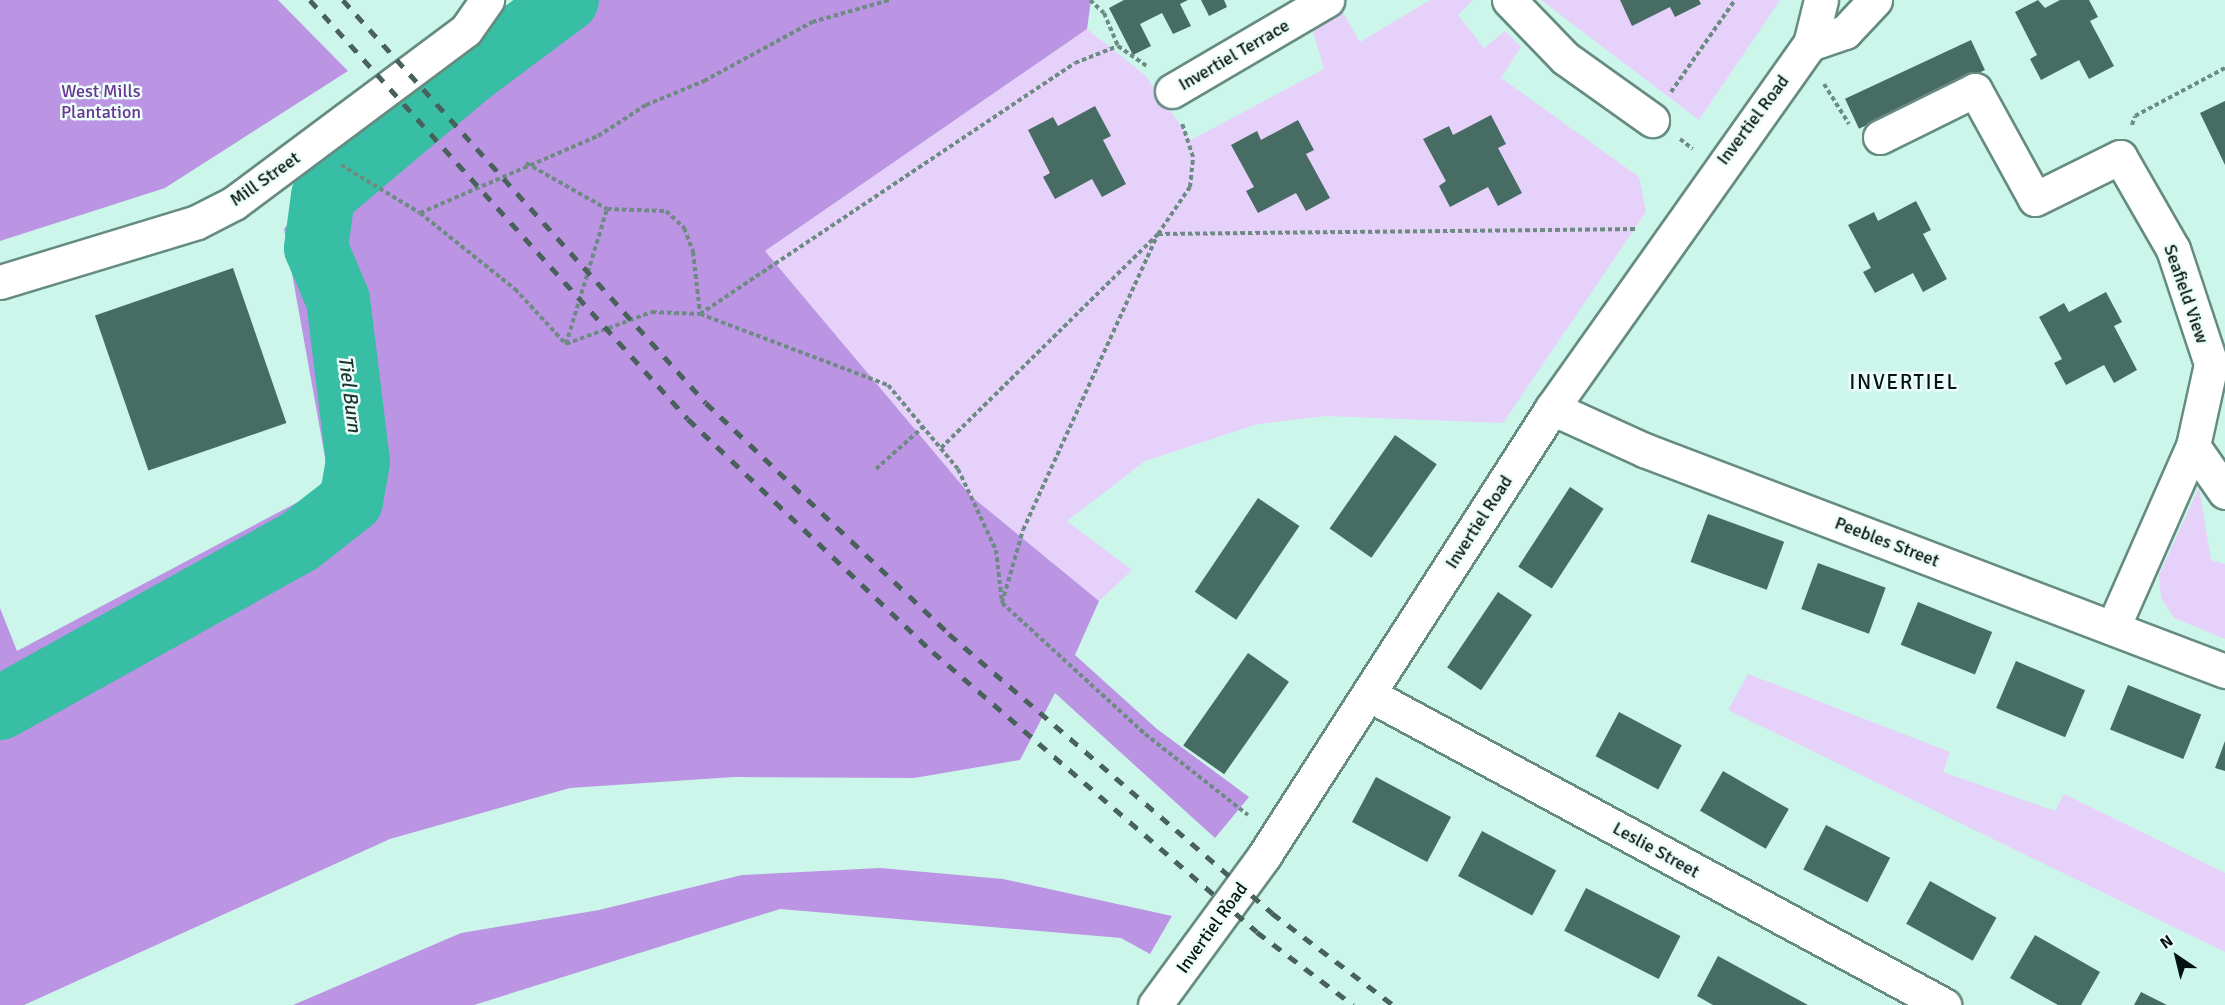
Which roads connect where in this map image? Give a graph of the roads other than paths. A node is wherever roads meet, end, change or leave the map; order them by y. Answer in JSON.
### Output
{"nodes":[{"id":1,"x":487,"y":0,"type":"edge"},
{"id":2,"x":1327,"y":0,"type":"edge"},
{"id":3,"x":1509,"y":0,"type":"edge"},
{"id":4,"x":1821,"y":0,"type":"edge"},
{"id":5,"x":1875,"y":0,"type":"edge"},
{"id":6,"x":1806,"y":50,"type":"junction"},
{"id":7,"x":1172,"y":91,"type":"road end"},
{"id":8,"x":1652,"y":120,"type":"road end"},
{"id":9,"x":1880,"y":137,"type":"road end"},
{"id":10,"x":0,"y":282,"type":"edge"},
{"id":11,"x":1552,"y":408,"type":"junction"},
{"id":12,"x":2193,"y":446,"type":"junction"},
{"id":13,"x":2225,"y":492,"type":"edge"},
{"id":14,"x":2113,"y":627,"type":"junction"},
{"id":15,"x":2225,"y":671,"type":"edge"},
{"id":16,"x":1368,"y":694,"type":"junction"},
{"id":17,"x":1155,"y":1005,"type":"edge"},
{"id":18,"x":1944,"y":1005,"type":"edge"}],
"edges":[{"from":1,"to":10,"type":"street","name":"Mill Street"},
{"from":2,"to":7,"type":"street","name":"Invertiel Terrace"},
{"from":3,"to":8,"type":"street"},
{"from":4,"to":6,"type":"street","name":"Invertiel Road"},
{"from":5,"to":6,"type":"street"},
{"from":6,"to":11,"type":"street","name":"Invertiel Road"},
{"from":9,"to":12,"type":"street","name":"Seafield View"},
{"from":11,"to":14,"type":"street","name":"Peebles Street"},
{"from":11,"to":16,"type":"street","name":"Invertiel Road"},
{"from":12,"to":13,"type":"street"},
{"from":12,"to":14,"type":"street","name":"Seafield View"},
{"from":14,"to":15,"type":"street","name":"Peebles Street"},
{"from":16,"to":17,"type":"street","name":"Invertiel Road"},
{"from":16,"to":18,"type":"street","name":"Leslie Street"}]}
